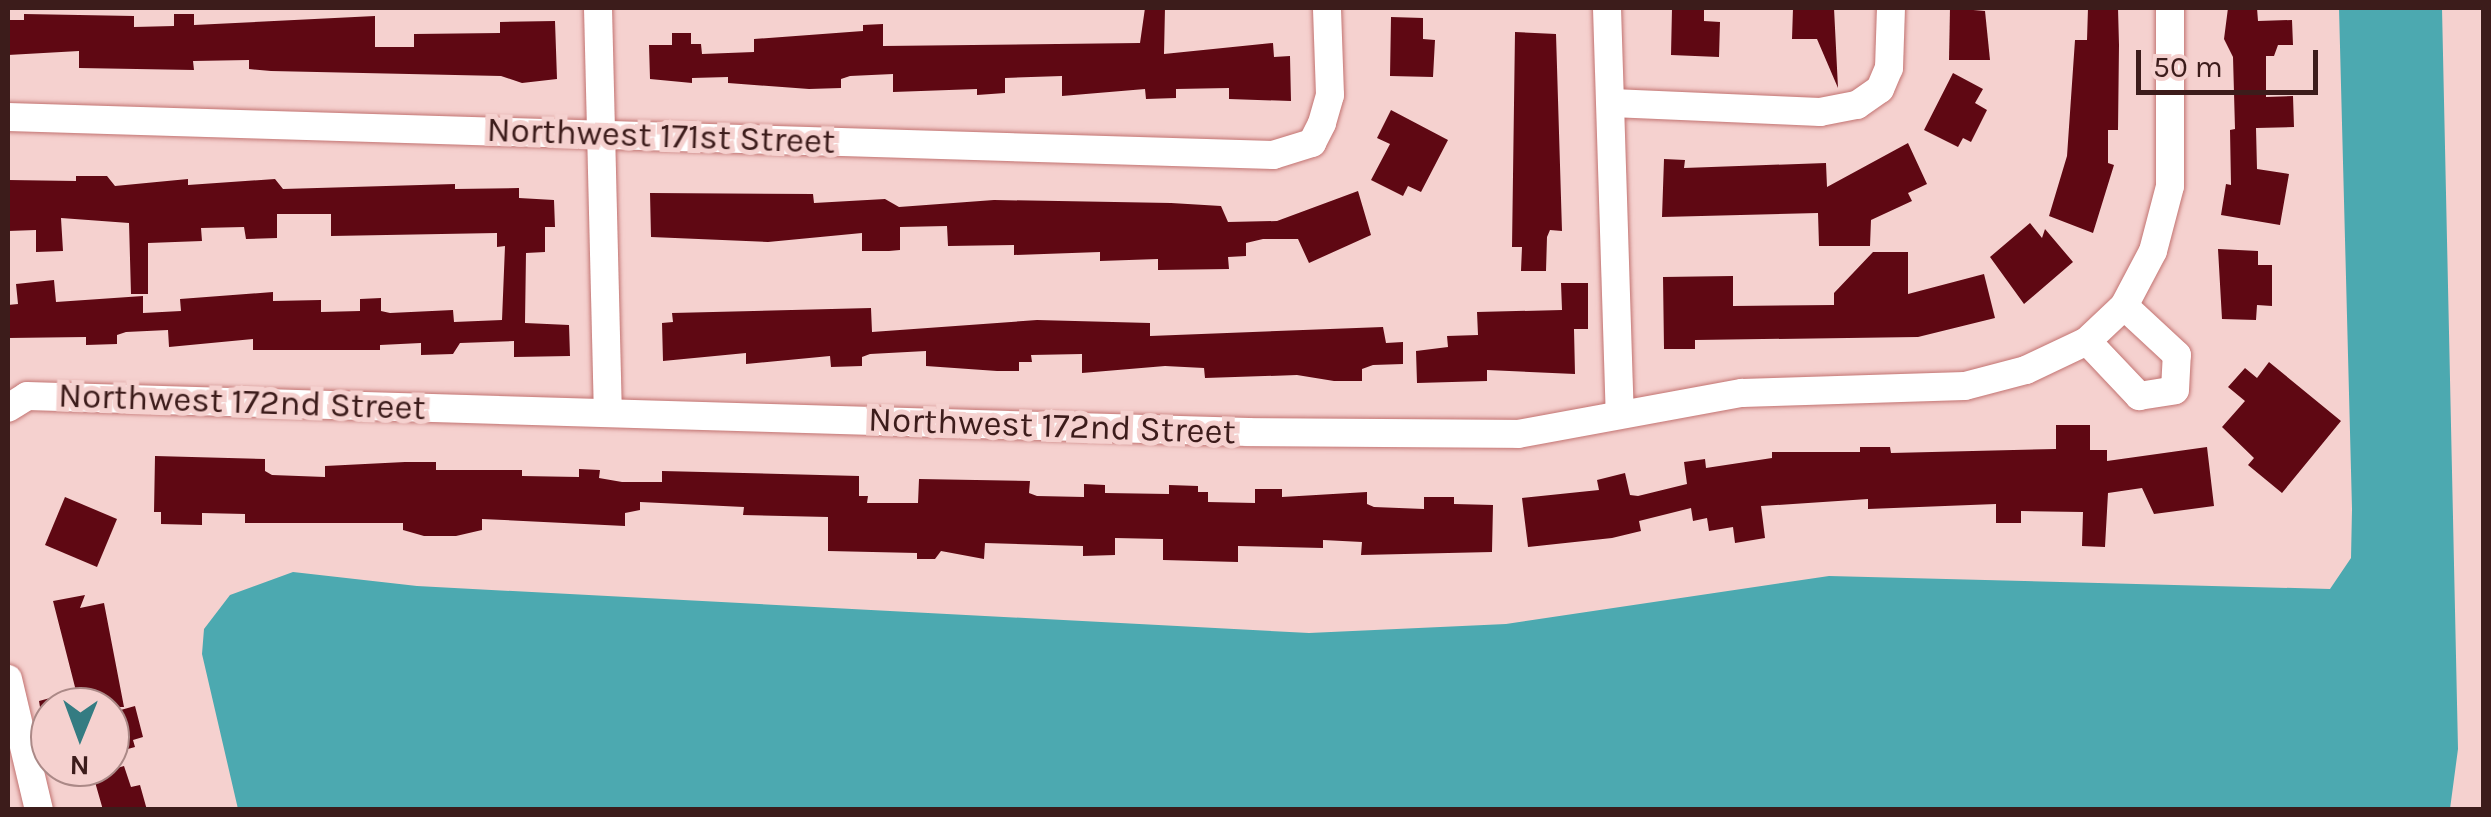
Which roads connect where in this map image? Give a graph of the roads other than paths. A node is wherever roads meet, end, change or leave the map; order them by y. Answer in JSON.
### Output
{"nodes":[{"id":1,"x":598,"y":8,"type":"edge"},
{"id":2,"x":1327,"y":8,"type":"edge"},
{"id":3,"x":1607,"y":8,"type":"edge"},
{"id":4,"x":1891,"y":8,"type":"edge"},
{"id":5,"x":2170,"y":8,"type":"edge"},
{"id":6,"x":1612,"y":103,"type":"junction"},
{"id":7,"x":8,"y":116,"type":"edge"},
{"id":8,"x":600,"y":134,"type":"junction"},
{"id":9,"x":2124,"y":306,"type":"junction"},
{"id":10,"x":2087,"y":342,"type":"junction"},
{"id":11,"x":8,"y":408,"type":"edge"},
{"id":12,"x":1620,"y":411,"type":"junction"},
{"id":13,"x":608,"y":412,"type":"junction"},
{"id":14,"x":8,"y":678,"type":"edge"},
{"id":15,"x":26,"y":794,"type":"edge"}],
"edges":[{"from":1,"to":8,"type":"street"},
{"from":2,"to":8,"type":"street","name":"Northwest 171st Street"},
{"from":3,"to":6,"type":"street"},
{"from":4,"to":6,"type":"street"},
{"from":5,"to":9,"type":"street","name":"Northwest 172nd Street"},
{"from":6,"to":12,"type":"street"},
{"from":7,"to":8,"type":"street","name":"Northwest 171st Street"},
{"from":8,"to":13,"type":"street"},
{"from":9,"to":10,"type":"street","name":"Northwest 172nd Street"},
{"from":9,"to":10,"type":"street"},
{"from":10,"to":12,"type":"street","name":"Northwest 172nd Street"},
{"from":11,"to":13,"type":"street","name":"Northwest 172nd Street"},
{"from":12,"to":13,"type":"street","name":"Northwest 172nd Street"},
{"from":14,"to":15,"type":"street"}]}
